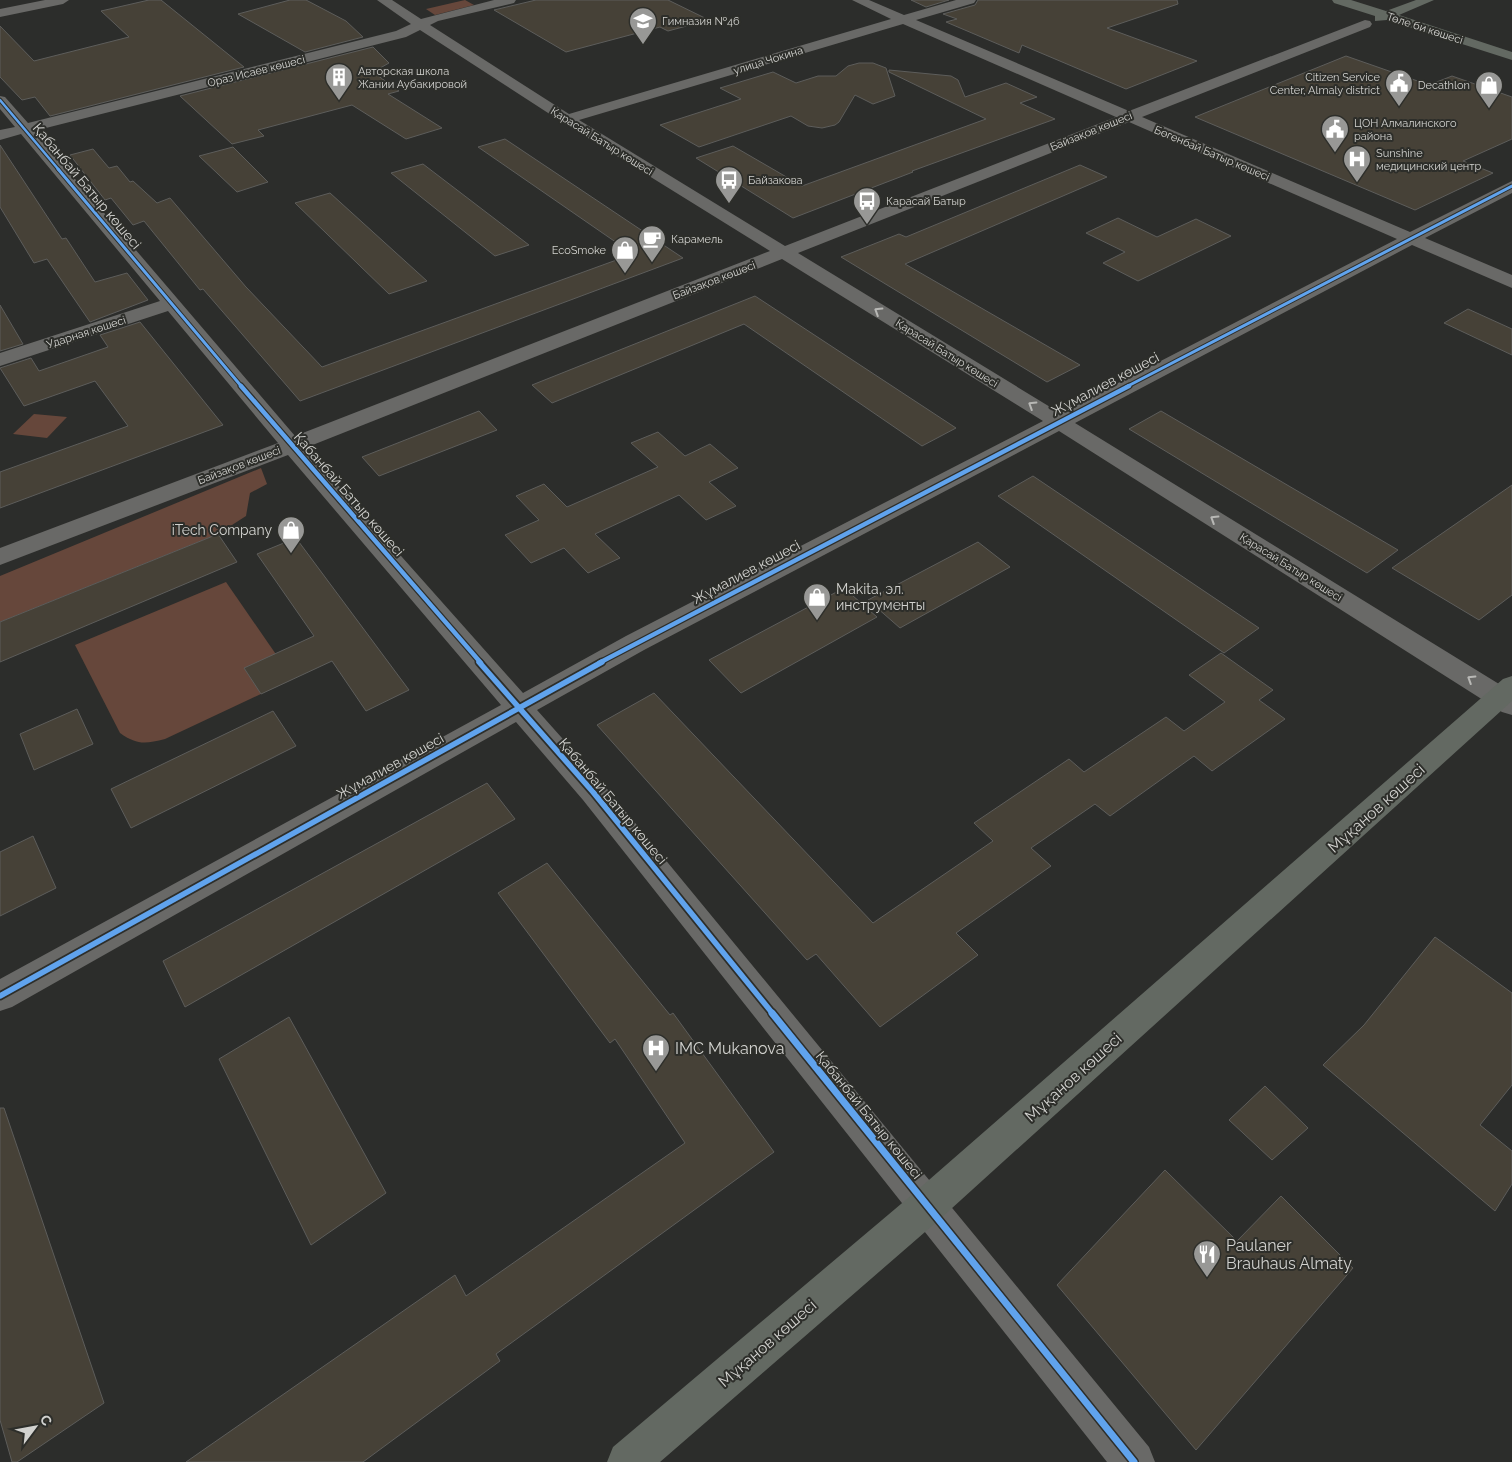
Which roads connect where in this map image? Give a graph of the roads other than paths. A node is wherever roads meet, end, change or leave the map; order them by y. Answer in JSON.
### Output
{"nodes":[{"id":1,"x":63,"y":0,"type":"edge"},
{"id":2,"x":383,"y":0,"type":"edge"},
{"id":3,"x":510,"y":0,"type":"edge"},
{"id":4,"x":858,"y":0,"type":"edge"},
{"id":5,"x":970,"y":0,"type":"edge"},
{"id":6,"x":1338,"y":0,"type":"edge"},
{"id":7,"x":1428,"y":0,"type":"edge"},
{"id":8,"x":0,"y":13,"type":"edge"},
{"id":9,"x":1386,"y":15,"type":"junction"},
{"id":10,"x":903,"y":20,"type":"junction"},
{"id":11,"x":421,"y":24,"type":"junction"},
{"id":12,"x":1365,"y":24,"type":"joint"},
{"id":13,"x":1512,"y":56,"type":"edge"},
{"id":14,"x":0,"y":100,"type":"edge"},
{"id":15,"x":1128,"y":117,"type":"junction"},
{"id":16,"x":566,"y":119,"type":"junction"},
{"id":17,"x":24,"y":129,"type":"junction"},
{"id":18,"x":0,"y":134,"type":"edge"},
{"id":19,"x":1512,"y":186,"type":"edge"},
{"id":20,"x":1410,"y":238,"type":"junction"},
{"id":21,"x":783,"y":252,"type":"junction"},
{"id":22,"x":1512,"y":282,"type":"edge"},
{"id":23,"x":171,"y":304,"type":"junction"},
{"id":24,"x":0,"y":360,"type":"edge"},
{"id":25,"x":1058,"y":421,"type":"junction"},
{"id":26,"x":291,"y":446,"type":"junction"},
{"id":27,"x":0,"y":557,"type":"edge"},
{"id":28,"x":1508,"y":696,"type":"edge"},
{"id":29,"x":520,"y":708,"type":"junction"},
{"id":30,"x":0,"y":996,"type":"edge"},
{"id":31,"x":927,"y":1206,"type":"junction"},
{"id":32,"x":628,"y":1462,"type":"edge"},
{"id":33,"x":1134,"y":1462,"type":"edge"}],
"edges":[{"from":1,"to":8,"type":"street"},
{"from":2,"to":11,"type":"street","name":"Қарасай Батыр көшесі"},
{"from":3,"to":11,"type":"street","name":"Ораз Исаев көшесі"},
{"from":4,"to":10,"type":"street","name":"Бөгенбай Батыр көшесі"},
{"from":5,"to":10,"type":"street","name":"улица Чокина"},
{"from":6,"to":9,"type":"main road","name":"Төле би көшесі"},
{"from":7,"to":9,"type":"main road","name":"Байзақов көшесі"},
{"from":9,"to":12,"type":"main road","name":"Байзақов көшесі"},
{"from":9,"to":13,"type":"main road","name":"Төле би көшесі"},
{"from":10,"to":15,"type":"street","name":"Бөгенбай Батыр көшесі"},
{"from":10,"to":16,"type":"street","name":"улица Чокина"},
{"from":11,"to":16,"type":"street","name":"Қарасай Батыр көшесі"},
{"from":11,"to":17,"type":"street","name":"Ораз Исаев көшесі"},
{"from":12,"to":15,"type":"street","name":"Байзақов көшесі"},
{"from":14,"to":17,"type":"street","name":"Қабанбай Батыр көшесі"},
{"from":15,"to":20,"type":"street","name":"Бөгенбай Батыр көшесі"},
{"from":15,"to":21,"type":"street","name":"Байзақов көшесі"},
{"from":16,"to":21,"type":"street","name":"Қарасай Батыр көшесі"},
{"from":17,"to":18,"type":"street","name":"Ораз Исаев көшесі"},
{"from":17,"to":23,"type":"street","name":"Қабанбай Батыр көшесі"},
{"from":19,"to":20,"type":"street","name":"Жұмалиев көшесі"},
{"from":20,"to":22,"type":"street","name":"Бөгенбай Батыр көшесі"},
{"from":20,"to":25,"type":"street","name":"Жұмалиев көшесі"},
{"from":25,"to":21,"type":"street","name":"Қарасай Батыр көшесі","one_way":true},
{"from":21,"to":26,"type":"street","name":"Байзақов көшесі"},
{"from":23,"to":24,"type":"street","name":"Ударная көшесі"},
{"from":23,"to":26,"type":"street","name":"Қабанбай Батыр көшесі"},
{"from":28,"to":25,"type":"street","name":"Қарасай Батыр көшесі","one_way":true},
{"from":25,"to":29,"type":"street","name":"Жұмалиев көшесі"},
{"from":26,"to":27,"type":"street","name":"Байзақов көшесі"},
{"from":26,"to":29,"type":"street","name":"Қабанбай Батыр көшесі"},
{"from":28,"to":31,"type":"main road","name":"Мұқанов көшесі"},
{"from":29,"to":30,"type":"street","name":"Жұмалиев көшесі"},
{"from":29,"to":31,"type":"street","name":"Қабанбай Батыр көшесі"},
{"from":31,"to":32,"type":"main road","name":"Мұқанов көшесі"},
{"from":31,"to":33,"type":"street","name":"Қабанбай Батыр көшесі"}]}
